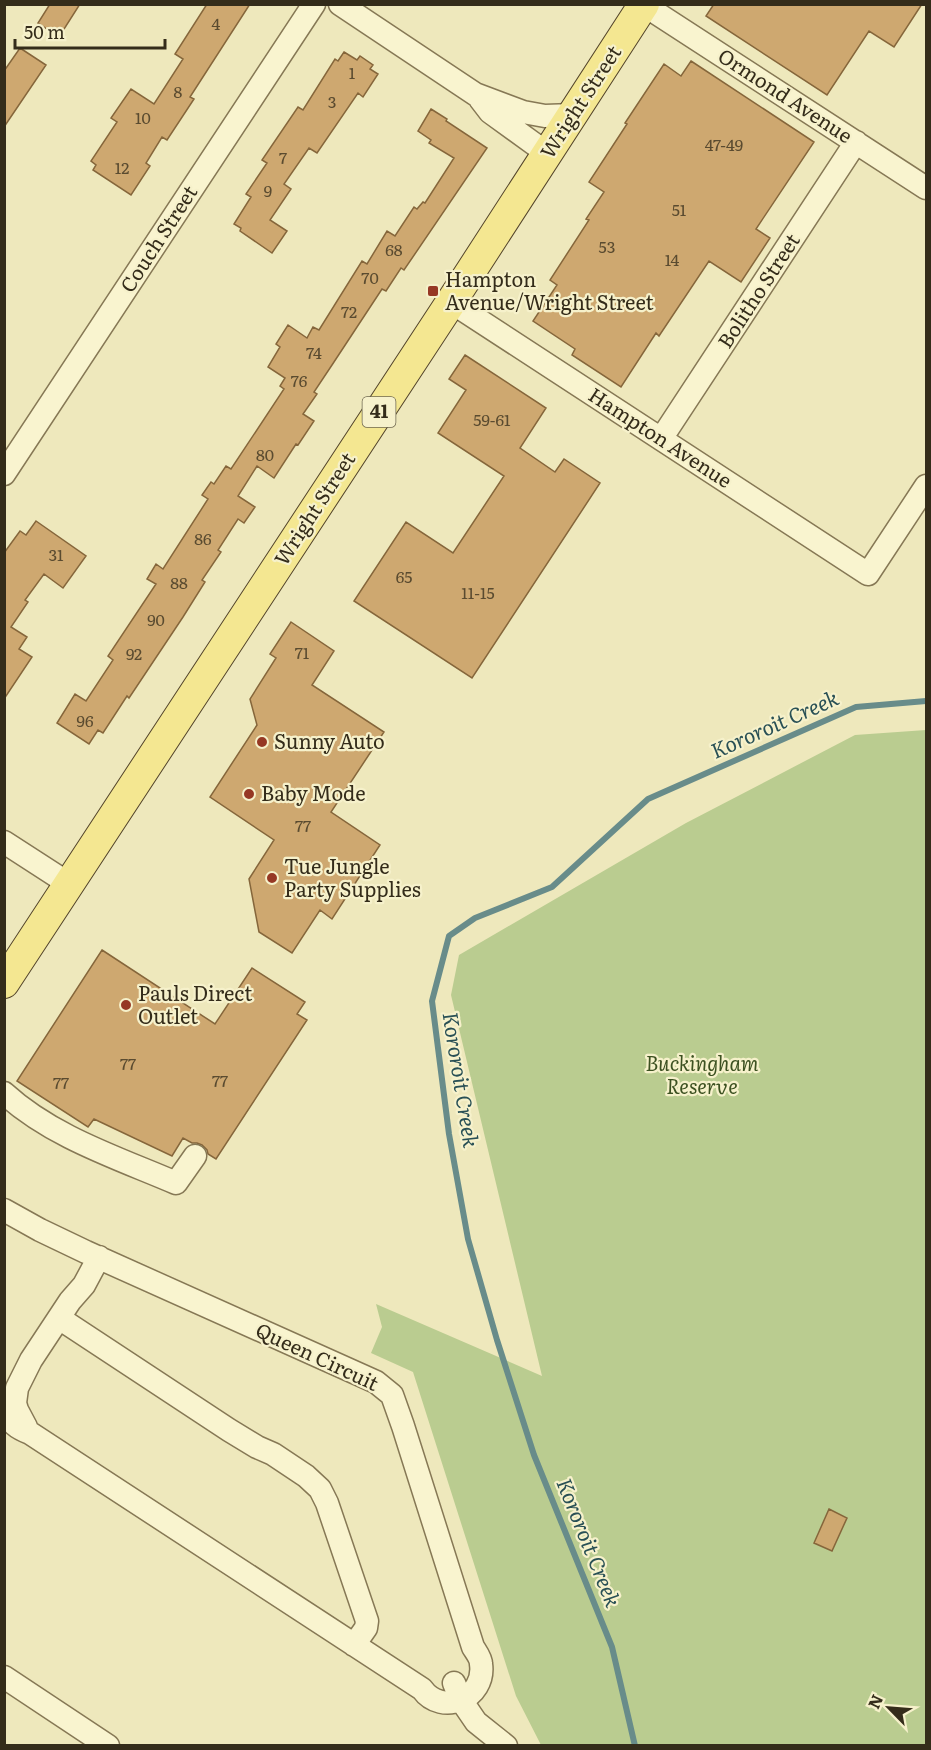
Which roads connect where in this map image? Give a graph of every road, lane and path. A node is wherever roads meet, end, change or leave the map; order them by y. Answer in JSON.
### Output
{"nodes":[{"id":1,"x":314,"y":4,"type":"edge"},
{"id":2,"x":340,"y":4,"type":"edge"},
{"id":3,"x":644,"y":5,"type":"edge"},
{"id":4,"x":475,"y":94,"type":"junction"},
{"id":5,"x":573,"y":115,"type":"junction"},
{"id":6,"x":856,"y":142,"type":"junction"},
{"id":7,"x":548,"y":154,"type":"junction"},
{"id":8,"x":927,"y":188,"type":"edge"},
{"id":9,"x":451,"y":302,"type":"junction"},
{"id":10,"x":661,"y":439,"type":"junction"},
{"id":11,"x":4,"y":474,"type":"edge"},
{"id":12,"x":927,"y":486,"type":"edge"},
{"id":13,"x":4,"y":842,"type":"edge"},
{"id":14,"x":69,"y":884,"type":"junction"},
{"id":15,"x":4,"y":982,"type":"edge"},
{"id":16,"x":4,"y":1093,"type":"edge"},
{"id":17,"x":195,"y":1156,"type":"dead end"},
{"id":18,"x":4,"y":1210,"type":"edge"},
{"id":19,"x":93,"y":1254,"type":"junction"},
{"id":20,"x":64,"y":1309,"type":"junction"},
{"id":21,"x":7,"y":1402,"type":"edge"},
{"id":22,"x":354,"y":1645,"type":"junction"},
{"id":23,"x":4,"y":1677,"type":"edge"},
{"id":24,"x":458,"y":1691,"type":"junction"},
{"id":25,"x":108,"y":1746,"type":"edge"},
{"id":26,"x":506,"y":1746,"type":"edge"}],
"edges":[{"from":1,"to":11,"type":"street","name":"Couch Street"},
{"from":2,"to":4,"type":"street"},
{"from":3,"to":5,"type":"main road","name":"Wright Street","number":"41"},
{"from":3,"to":6,"type":"street","name":"Ormond Avenue"},
{"from":4,"to":5,"type":"street"},
{"from":4,"to":7,"type":"street"},
{"from":5,"to":7,"type":"main road","name":"Wright Street","number":"41"},
{"from":6,"to":8,"type":"street","name":"Ormond Avenue"},
{"from":6,"to":10,"type":"street","name":"Bolitho Street"},
{"from":7,"to":9,"type":"main road","name":"Wright Street","number":"41"},
{"from":9,"to":10,"type":"street","name":"Hampton Avenue"},
{"from":9,"to":14,"type":"main road","name":"Wright Street","number":"41"},
{"from":10,"to":12,"type":"street","name":"Hampton Avenue"},
{"from":13,"to":14,"type":"street"},
{"from":14,"to":15,"type":"main road","name":"Wright Street","number":"41"},
{"from":16,"to":17,"type":"street"},
{"from":18,"to":19,"type":"street","name":"Queen Circuit"},
{"from":19,"to":20,"type":"street"},
{"from":19,"to":24,"type":"street","name":"Queen Circuit"},
{"from":20,"to":21,"type":"street"},
{"from":20,"to":22,"type":"street"},
{"from":21,"to":22,"type":"street"},
{"from":22,"to":24,"type":"street"},
{"from":23,"to":25,"type":"street"},
{"from":24,"to":26,"type":"street"}]}
